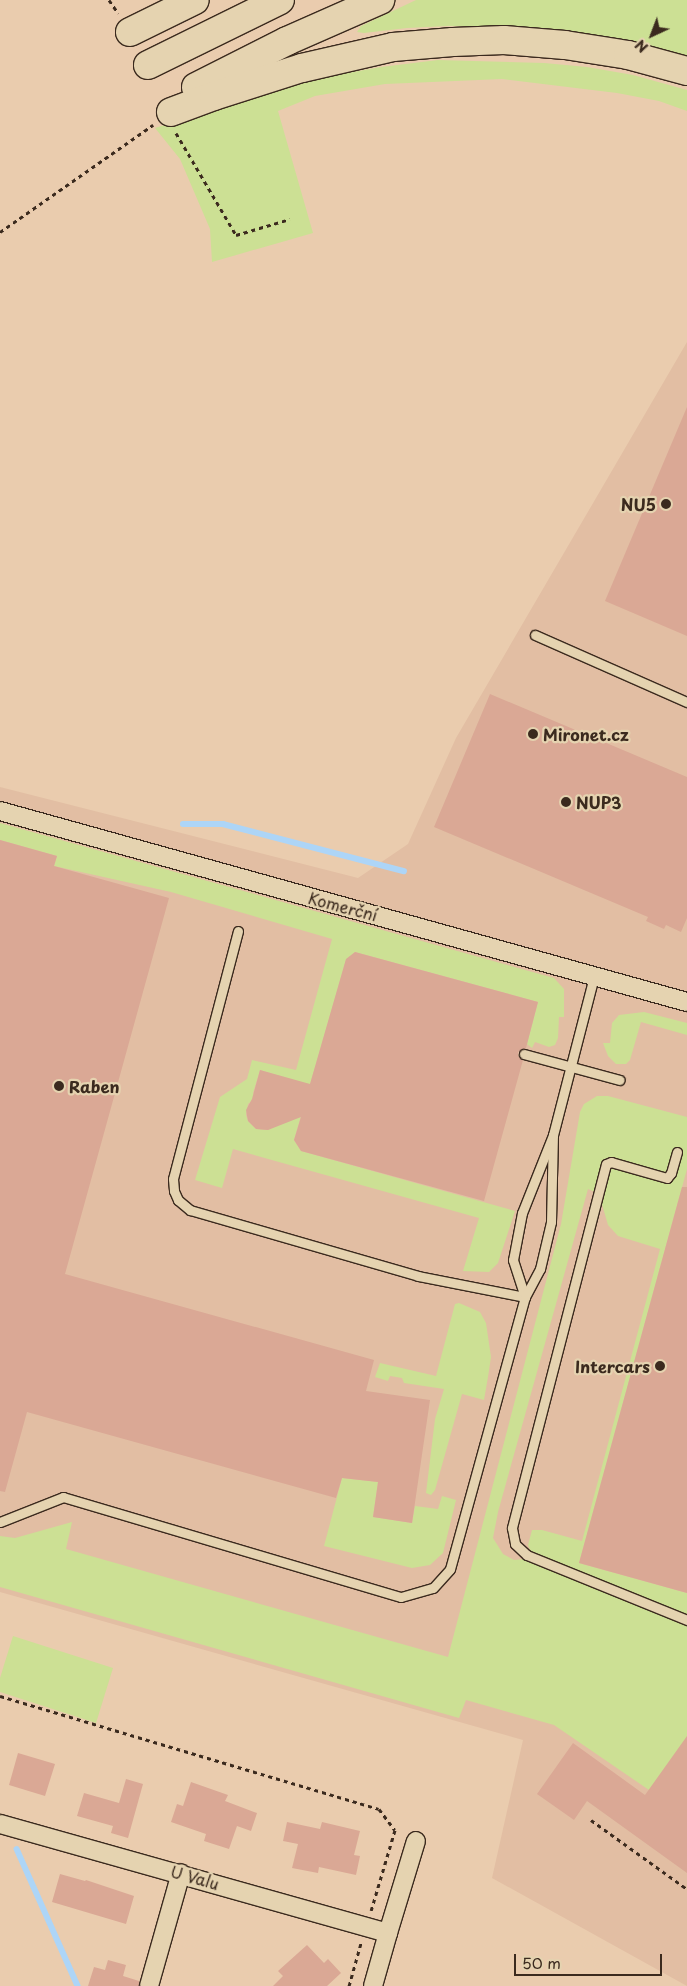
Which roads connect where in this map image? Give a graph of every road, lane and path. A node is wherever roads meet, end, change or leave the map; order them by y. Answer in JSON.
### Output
{"nodes":[{"id":1,"x":109,"y":0,"type":"edge"},
{"id":2,"x":195,"y":0,"type":"edge"},
{"id":3,"x":280,"y":0,"type":"edge"},
{"id":4,"x":380,"y":0,"type":"edge"},
{"id":5,"x":130,"y":32,"type":"joint"},
{"id":6,"x":148,"y":65,"type":"dead end"},
{"id":7,"x":687,"y":71,"type":"edge"},
{"id":8,"x":167,"y":111,"type":"junction"},
{"id":9,"x":290,"y":219,"type":"dead end"},
{"id":10,"x":0,"y":232,"type":"edge"},
{"id":11,"x":535,"y":635,"type":"dead end"},
{"id":12,"x":687,"y":702,"type":"edge"},
{"id":13,"x":0,"y":811,"type":"edge"},
{"id":14,"x":238,"y":931,"type":"dead end"},
{"id":15,"x":594,"y":976,"type":"junction"},
{"id":16,"x":687,"y":1002,"type":"edge"},
{"id":17,"x":524,"y":1054,"type":"dead end"},
{"id":18,"x":572,"y":1066,"type":"junction"},
{"id":19,"x":620,"y":1080,"type":"dead end"},
{"id":20,"x":553,"y":1135,"type":"junction"},
{"id":21,"x":676,"y":1152,"type":"dead end"},
{"id":22,"x":525,"y":1297,"type":"junction"},
{"id":23,"x":0,"y":1522,"type":"edge"},
{"id":24,"x":687,"y":1620,"type":"edge"},
{"id":25,"x":0,"y":1696,"type":"edge"},
{"id":26,"x":590,"y":1820,"type":"dead end"},
{"id":27,"x":0,"y":1824,"type":"edge"},
{"id":28,"x":395,"y":1830,"type":"dead end"},
{"id":29,"x":416,"y":1841,"type":"dead end"},
{"id":30,"x":181,"y":1873,"type":"junction"},
{"id":31,"x":687,"y":1890,"type":"edge"},
{"id":32,"x":388,"y":1933,"type":"junction"},
{"id":33,"x":149,"y":1986,"type":"edge"},
{"id":34,"x":373,"y":1986,"type":"edge"}],
"edges":[{"from":1,"to":5,"type":"path"},
{"from":2,"to":5,"type":"highway"},
{"from":3,"to":6,"type":"highway"},
{"from":4,"to":8,"type":"highway"},
{"from":7,"to":8,"type":"highway"},
{"from":8,"to":9,"type":"path"},
{"from":8,"to":10,"type":"path"},
{"from":11,"to":12,"type":"lane"},
{"from":13,"to":15,"type":"street","name":"Komerční"},
{"from":14,"to":22,"type":"lane"},
{"from":15,"to":16,"type":"street","name":"Komerční"},
{"from":15,"to":18,"type":"lane"},
{"from":17,"to":18,"type":"lane"},
{"from":18,"to":19,"type":"lane"},
{"from":18,"to":20,"type":"lane"},
{"from":20,"to":22,"type":"lane"},
{"from":20,"to":22,"type":"lane"},
{"from":21,"to":24,"type":"lane"},
{"from":22,"to":23,"type":"lane"},
{"from":25,"to":28,"type":"path"},
{"from":26,"to":31,"type":"path"},
{"from":27,"to":30,"type":"street","name":"U Valu"},
{"from":29,"to":32,"type":"street"},
{"from":30,"to":32,"type":"street","name":"U Valu"},
{"from":30,"to":33,"type":"street"},
{"from":32,"to":34,"type":"street"}]}
